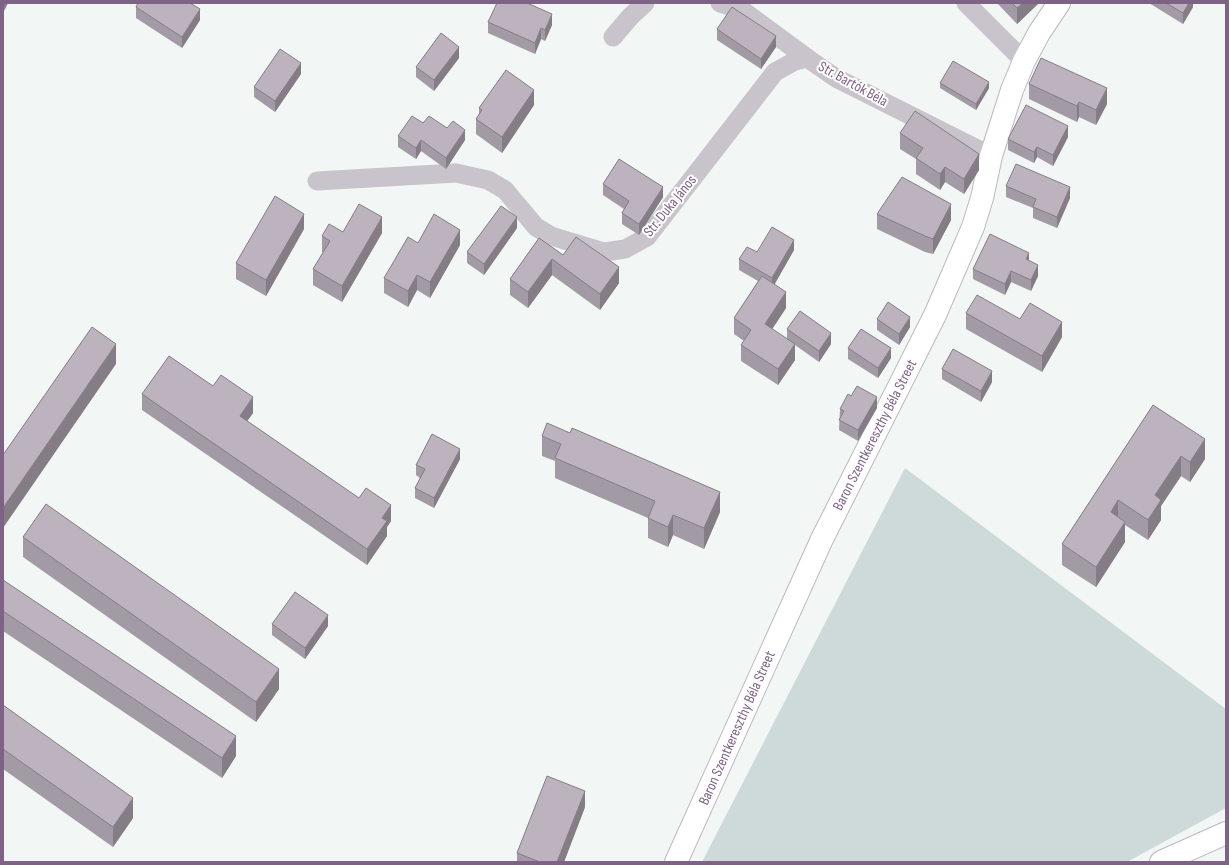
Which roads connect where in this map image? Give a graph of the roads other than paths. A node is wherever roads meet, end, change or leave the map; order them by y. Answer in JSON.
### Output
{"nodes":[{"id":1,"x":645,"y":3,"type":"edge"},
{"id":2,"x":720,"y":3,"type":"edge"},
{"id":3,"x":966,"y":3,"type":"edge"},
{"id":4,"x":1059,"y":3,"type":"edge"},
{"id":5,"x":613,"y":37,"type":"dead end"},
{"id":6,"x":807,"y":58,"type":"junction"},
{"id":7,"x":1024,"y":61,"type":"junction"},
{"id":8,"x":991,"y":156,"type":"junction"},
{"id":9,"x":317,"y":181,"type":"dead end"},
{"id":10,"x":1226,"y":833,"type":"edge"},
{"id":11,"x":676,"y":862,"type":"edge"},
{"id":12,"x":1161,"y":862,"type":"edge"}],
"edges":[{"from":1,"to":5,"type":"street"},
{"from":2,"to":6,"type":"street","name":"Str. Bartók Béla"},
{"from":3,"to":7,"type":"street"},
{"from":4,"to":7,"type":"street","name":"Baron Szentkereszthy Béla Street"},
{"from":6,"to":8,"type":"street","name":"Str. Bartók Béla"},
{"from":6,"to":9,"type":"street","name":"Str. Duka János"},
{"from":7,"to":8,"type":"street","name":"Baron Szentkereszthy Béla Street"},
{"from":8,"to":11,"type":"street","name":"Baron Szentkereszthy Béla Street"},
{"from":10,"to":12,"type":"street"}]}
